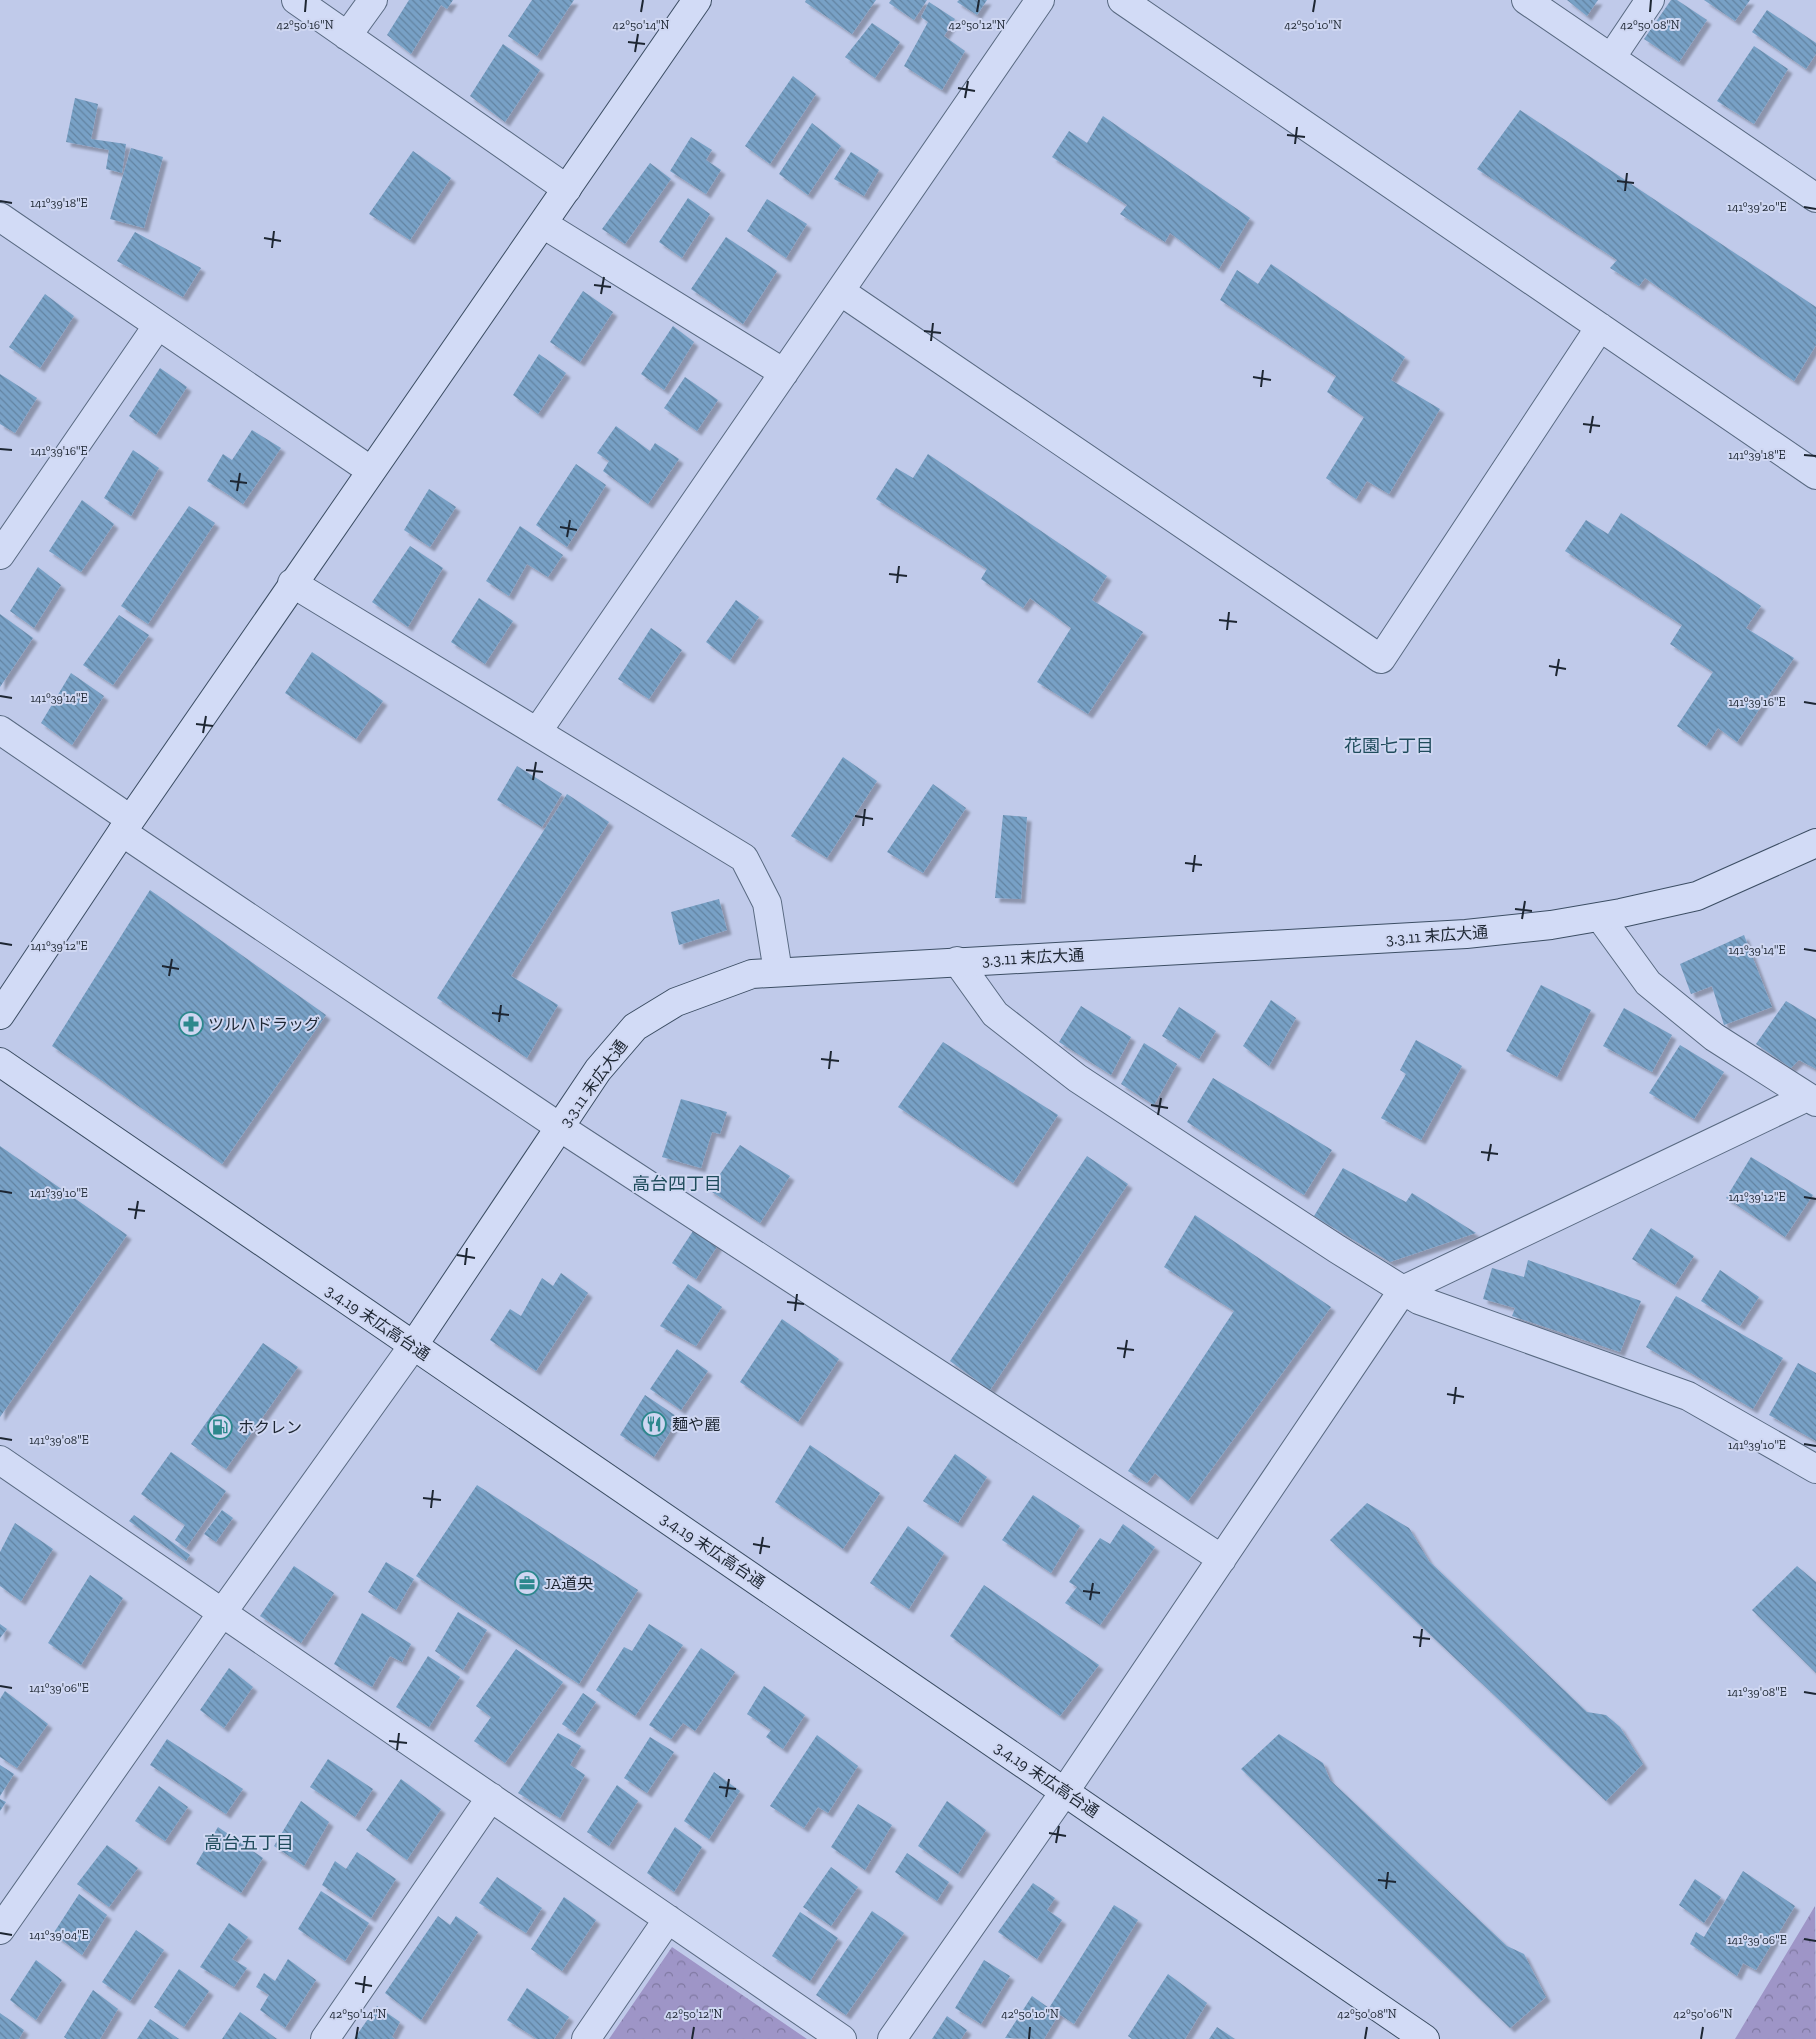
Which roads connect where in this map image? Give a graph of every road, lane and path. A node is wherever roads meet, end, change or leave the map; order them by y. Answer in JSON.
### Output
{"nodes":[{"id":1,"x":296,"y":0,"type":"edge"},
{"id":2,"x":373,"y":0,"type":"edge"},
{"id":3,"x":697,"y":0,"type":"edge"},
{"id":4,"x":1040,"y":0,"type":"edge"},
{"id":5,"x":1122,"y":0,"type":"edge"},
{"id":6,"x":1526,"y":0,"type":"edge"},
{"id":7,"x":1650,"y":0,"type":"edge"},
{"id":8,"x":347,"y":36,"type":"junction"},
{"id":9,"x":1611,"y":58,"type":"junction"},
{"id":10,"x":566,"y":189,"type":"junction"},
{"id":11,"x":1816,"y":198,"type":"edge"},
{"id":12,"x":0,"y":217,"type":"edge"},
{"id":13,"x":543,"y":224,"type":"junction"},
{"id":14,"x":840,"y":292,"type":"junction"},
{"id":15,"x":158,"y":325,"type":"junction"},
{"id":16,"x":1600,"y":327,"type":"junction"},
{"id":17,"x":784,"y":373,"type":"junction"},
{"id":18,"x":370,"y":470,"type":"junction"},
{"id":19,"x":1816,"y":475,"type":"edge"},
{"id":20,"x":0,"y":555,"type":"edge"},
{"id":21,"x":292,"y":583,"type":"junction"},
{"id":22,"x":0,"y":730,"type":"edge"},
{"id":23,"x":537,"y":732,"type":"junction"},
{"id":24,"x":126,"y":825,"type":"junction"},
{"id":25,"x":1816,"y":843,"type":"edge"},
{"id":26,"x":1600,"y":917,"type":"junction"},
{"id":27,"x":957,"y":961,"type":"junction"},
{"id":28,"x":778,"y":972,"type":"junction"},
{"id":29,"x":0,"y":1015,"type":"edge"},
{"id":30,"x":0,"y":1062,"type":"edge"},
{"id":31,"x":1811,"y":1100,"type":"edge"},
{"id":32,"x":560,"y":1128,"type":"junction"},
{"id":33,"x":1403,"y":1290,"type":"junction"},
{"id":34,"x":413,"y":1346,"type":"junction"},
{"id":35,"x":1816,"y":1469,"type":"edge"},
{"id":36,"x":4,"y":1471,"type":"edge"},
{"id":37,"x":1222,"y":1558,"type":"junction"},
{"id":38,"x":222,"y":1613,"type":"junction"},
{"id":39,"x":1065,"y":1791,"type":"junction"},
{"id":40,"x":491,"y":1797,"type":"junction"},
{"id":41,"x":668,"y":1919,"type":"junction"},
{"id":42,"x":0,"y":1930,"type":"edge"},
{"id":43,"x":325,"y":2039,"type":"edge"},
{"id":44,"x":586,"y":2039,"type":"edge"},
{"id":45,"x":842,"y":2039,"type":"edge"},
{"id":46,"x":892,"y":2039,"type":"edge"},
{"id":47,"x":1424,"y":2039,"type":"edge"}],
"edges":[{"from":1,"to":8,"type":"street"},
{"from":2,"to":8,"type":"street"},
{"from":3,"to":10,"type":"street"},
{"from":4,"to":14,"type":"street"},
{"from":5,"to":16,"type":"street"},
{"from":6,"to":9,"type":"street"},
{"from":7,"to":9,"type":"street"},
{"from":8,"to":10,"type":"street"},
{"from":9,"to":11,"type":"street"},
{"from":10,"to":13,"type":"street"},
{"from":12,"to":15,"type":"street"},
{"from":13,"to":17,"type":"street"},
{"from":13,"to":18,"type":"street"},
{"from":14,"to":16,"type":"street"},
{"from":14,"to":17,"type":"street"},
{"from":15,"to":18,"type":"street"},
{"from":15,"to":20,"type":"street"},
{"from":16,"to":19,"type":"street"},
{"from":17,"to":23,"type":"street"},
{"from":18,"to":21,"type":"street"},
{"from":21,"to":23,"type":"street"},
{"from":21,"to":24,"type":"street"},
{"from":22,"to":24,"type":"street"},
{"from":23,"to":28,"type":"street"},
{"from":24,"to":29,"type":"street"},
{"from":24,"to":32,"type":"street"},
{"from":25,"to":26,"type":"street","name":"3.3.11 末広大通"},
{"from":26,"to":27,"type":"street","name":"3.3.11 末広大通"},
{"from":26,"to":31,"type":"street"},
{"from":27,"to":28,"type":"street","name":"3.3.11 末広大通"},
{"from":27,"to":33,"type":"street"},
{"from":28,"to":32,"type":"street","name":"3.3.11 末広大通"},
{"from":30,"to":34,"type":"street","name":"3.4.19 末広高台通"},
{"from":31,"to":33,"type":"street"},
{"from":32,"to":34,"type":"street","name":"3.3.11 末広大通"},
{"from":32,"to":37,"type":"street"},
{"from":33,"to":35,"type":"street"},
{"from":33,"to":37,"type":"street"},
{"from":34,"to":38,"type":"street","name":"3.3.11 末広大通"},
{"from":34,"to":39,"type":"street","name":"3.4.19 末広高台通"},
{"from":36,"to":38,"type":"street"},
{"from":37,"to":39,"type":"street"},
{"from":38,"to":40,"type":"street"},
{"from":38,"to":42,"type":"street","name":"3.3.11 末広大通"},
{"from":39,"to":46,"type":"street"},
{"from":39,"to":47,"type":"street","name":"3.4.19 末広高台通"},
{"from":40,"to":41,"type":"street"},
{"from":40,"to":43,"type":"street"},
{"from":41,"to":44,"type":"street"},
{"from":41,"to":45,"type":"street"}]}
